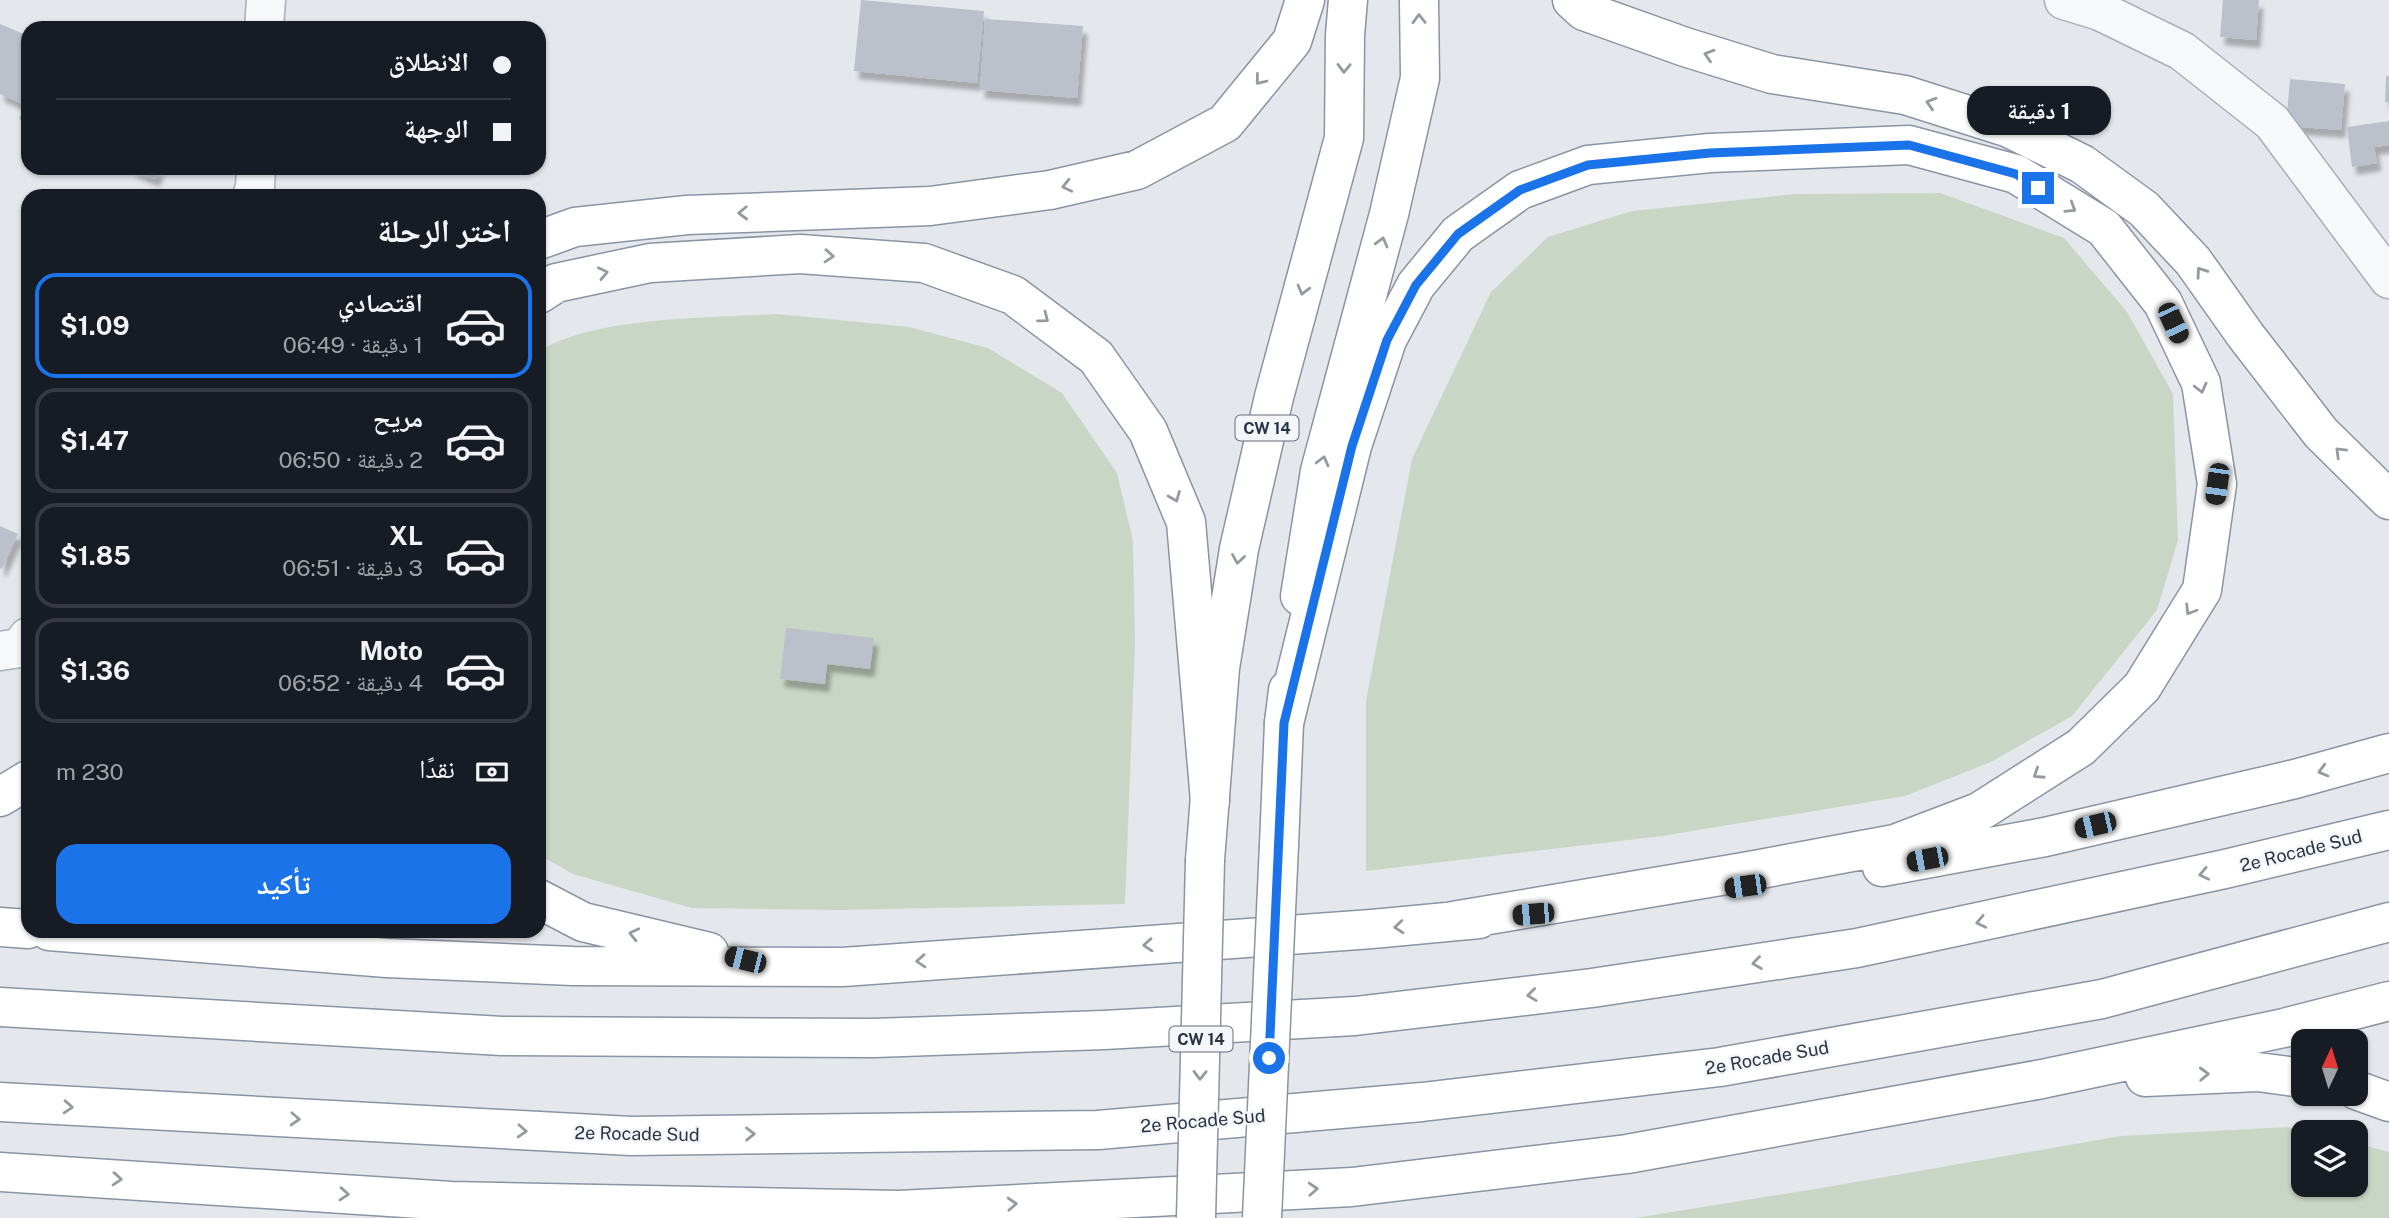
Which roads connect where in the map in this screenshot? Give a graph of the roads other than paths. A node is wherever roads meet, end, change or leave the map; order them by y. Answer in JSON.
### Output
{"nodes":[{"id":1,"x":266,"y":0,"type":"edge"},
{"id":2,"x":1305,"y":0,"type":"edge"},
{"id":3,"x":1348,"y":0,"type":"edge"},
{"id":4,"x":1419,"y":0,"type":"edge"},
{"id":5,"x":1572,"y":0,"type":"edge"},
{"id":6,"x":2064,"y":0,"type":"edge"},
{"id":7,"x":264,"y":21,"type":"edge"},
{"id":8,"x":546,"y":237,"type":"edge"},
{"id":9,"x":2389,"y":279,"type":"edge"},
{"id":10,"x":546,"y":290,"type":"edge"},
{"id":11,"x":2389,"y":500,"type":"edge"},
{"id":12,"x":21,"y":647,"type":"edge"},
{"id":13,"x":0,"y":651,"type":"edge"},
{"id":14,"x":1284,"y":723,"type":"junction"},
{"id":15,"x":2389,"y":753,"type":"edge"},
{"id":16,"x":21,"y":784,"type":"edge"},
{"id":17,"x":0,"y":797,"type":"edge"},
{"id":18,"x":1210,"y":801,"type":"junction"},
{"id":19,"x":2389,"y":830,"type":"edge"},
{"id":20,"x":546,"y":904,"type":"edge"},
{"id":21,"x":1453,"y":921,"type":"junction"},
{"id":22,"x":2389,"y":922,"type":"edge"},
{"id":23,"x":0,"y":927,"type":"edge"},
{"id":24,"x":21,"y":928,"type":"edge"},
{"id":25,"x":137,"y":938,"type":"edge"},
{"id":26,"x":772,"y":967,"type":"junction"},
{"id":27,"x":2389,"y":1001,"type":"edge"},
{"id":28,"x":0,"y":1007,"type":"edge"},
{"id":29,"x":2291,"y":1076,"type":"edge"},
{"id":30,"x":2368,"y":1094,"type":"edge"},
{"id":31,"x":0,"y":1102,"type":"edge"},
{"id":32,"x":2389,"y":1102,"type":"edge"},
{"id":33,"x":1627,"y":1154,"type":"junction"},
{"id":34,"x":0,"y":1172,"type":"edge"},
{"id":35,"x":899,"y":1210,"type":"junction"},
{"id":36,"x":393,"y":1218,"type":"edge"},
{"id":37,"x":1196,"y":1218,"type":"edge"},
{"id":38,"x":1262,"y":1218,"type":"edge"}],
"edges":[{"from":1,"to":7,"type":"street"},
{"from":2,"to":8,"type":"highway","one_way":true},
{"from":3,"to":18,"type":"highway","number":"CW 14","one_way":true},
{"from":14,"to":4,"type":"highway","one_way":true},
{"from":11,"to":5,"type":"highway","one_way":true},
{"from":6,"to":9,"type":"street"},
{"from":10,"to":18,"type":"highway","one_way":true},
{"from":12,"to":13,"type":"street"},
{"from":14,"to":21,"type":"highway","one_way":true},
{"from":14,"to":38,"type":"highway","bridge":true},
{"from":15,"to":21,"type":"highway","one_way":true},
{"from":16,"to":17,"type":"highway"},
{"from":18,"to":37,"type":"highway","number":"CW 14","one_way":true,"bridge":true},
{"from":19,"to":28,"type":"highway","name":"2e Rocade Sud","one_way":true},
{"from":26,"to":20,"type":"highway","one_way":true},
{"from":21,"to":26,"type":"highway","one_way":true},
{"from":31,"to":22,"type":"highway","name":"2e Rocade Sud","one_way":true},
{"from":23,"to":24,"type":"highway"},
{"from":25,"to":26,"type":"highway"},
{"from":27,"to":33,"type":"highway"},
{"from":33,"to":29,"type":"highway","one_way":true},
{"from":30,"to":32,"type":"highway"},
{"from":35,"to":33,"type":"highway","one_way":true},
{"from":34,"to":35,"type":"highway","one_way":true},
{"from":35,"to":36,"type":"highway"}]}
